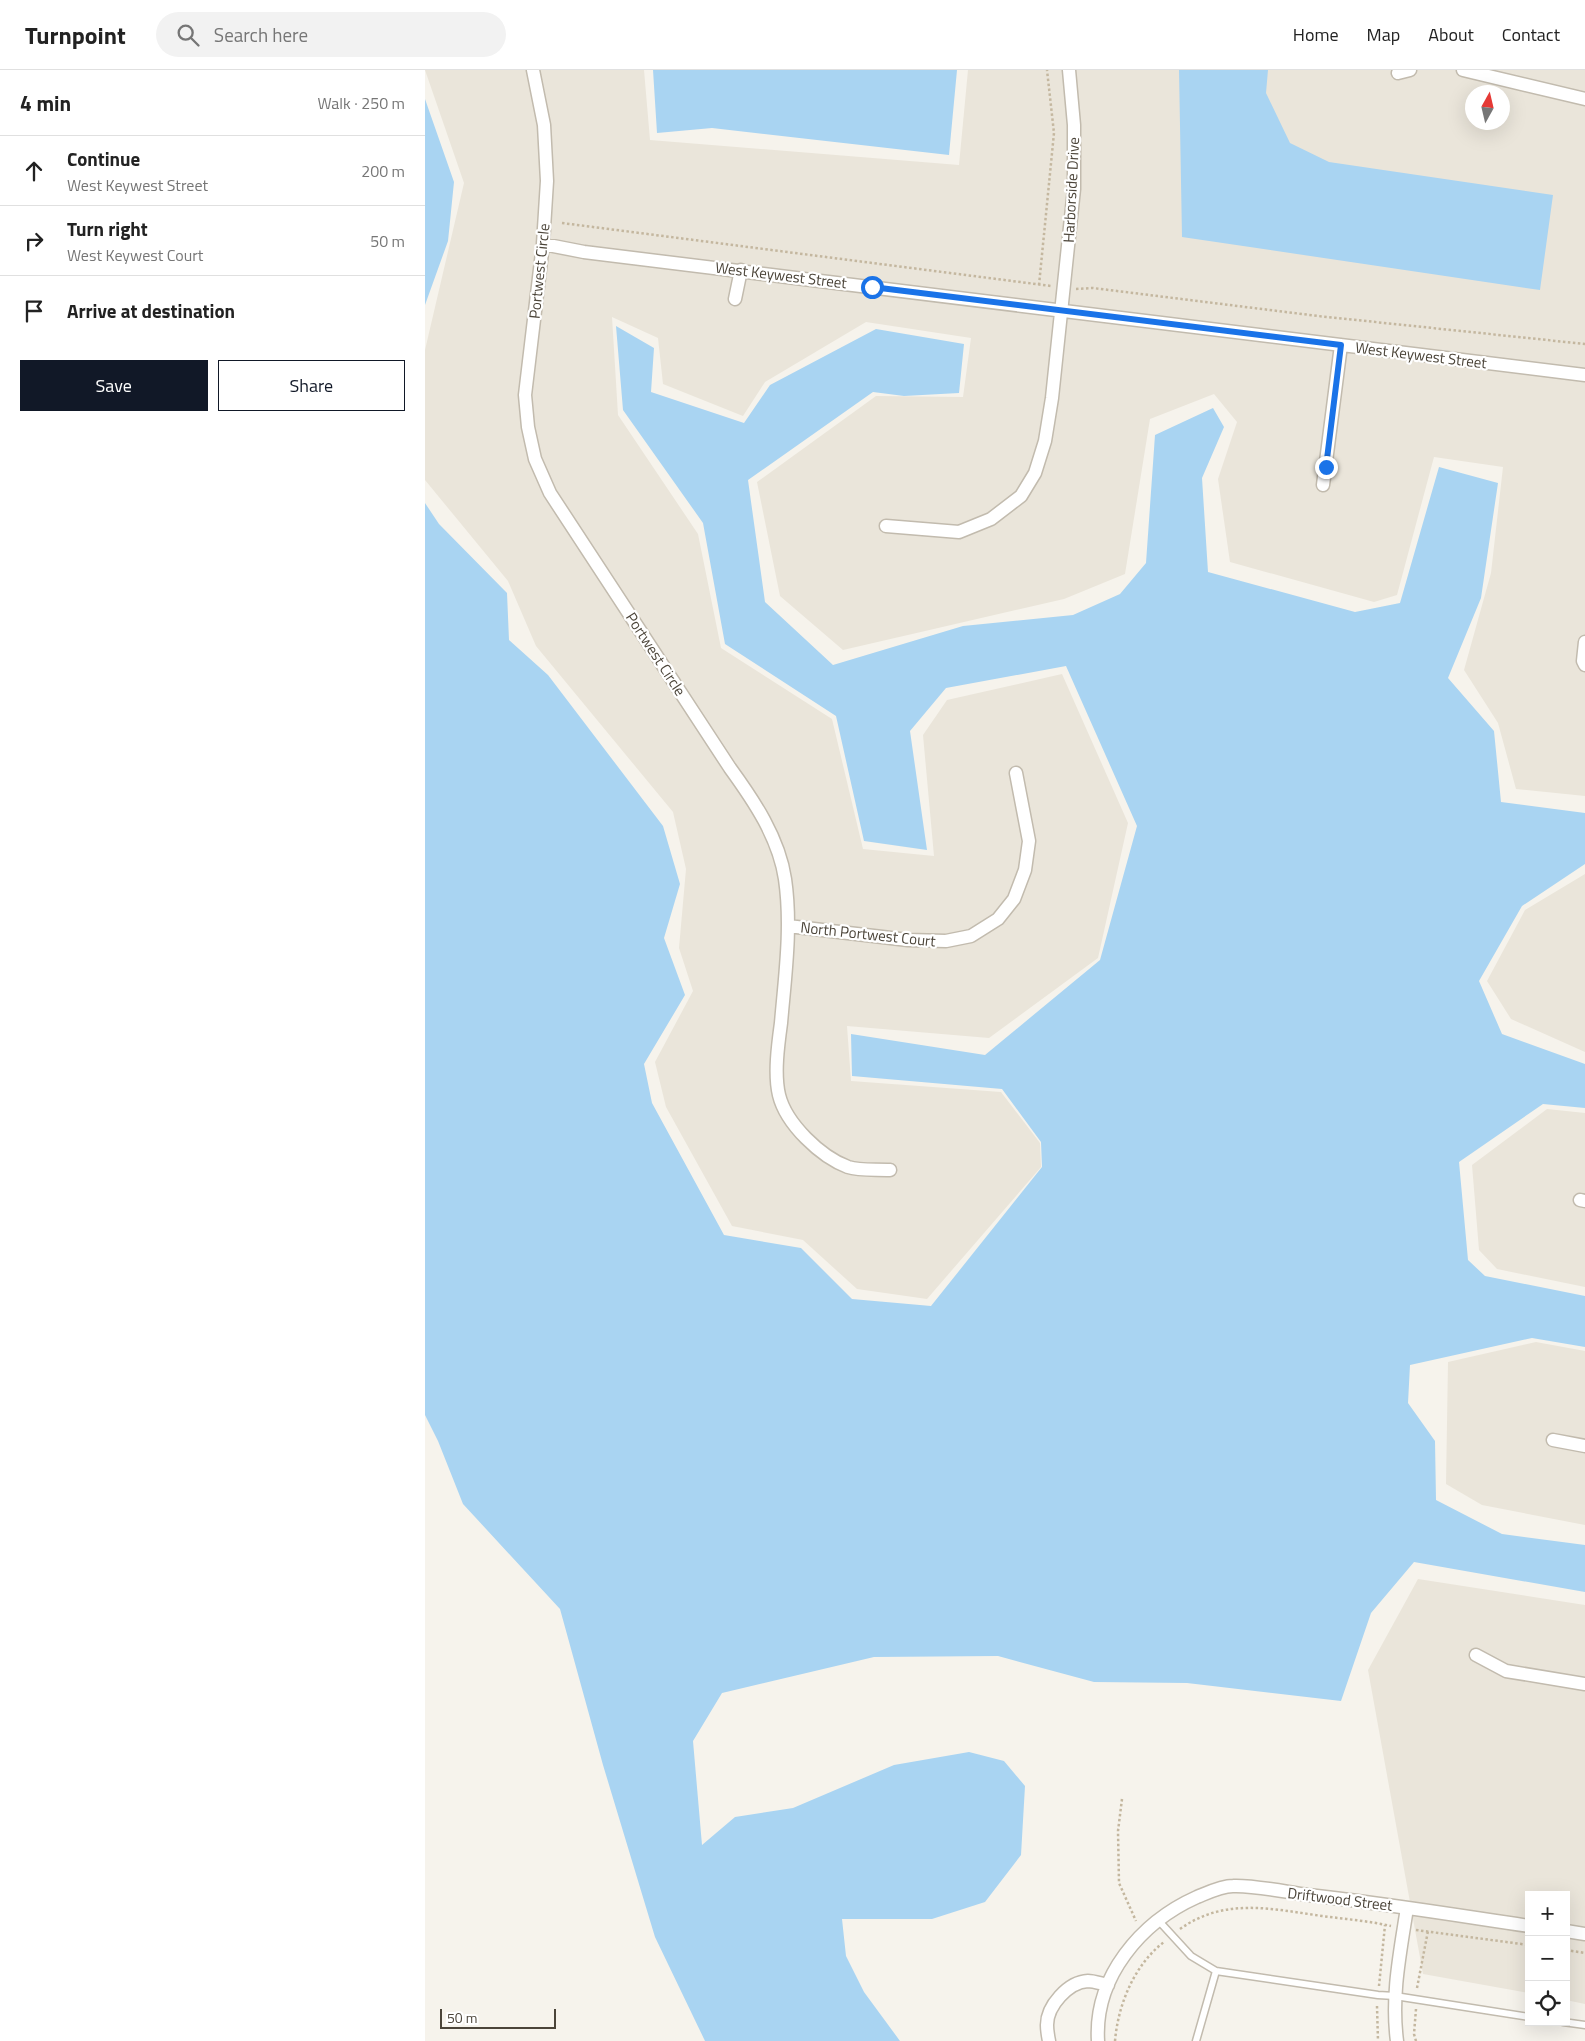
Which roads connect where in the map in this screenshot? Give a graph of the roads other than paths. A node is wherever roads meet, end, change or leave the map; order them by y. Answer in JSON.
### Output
{"nodes":[{"id":1,"x":533,"y":70,"type":"edge"},
{"id":2,"x":1069,"y":70,"type":"edge"},
{"id":3,"x":1463,"y":70,"type":"edge"},
{"id":4,"x":1585,"y":99,"type":"edge"},
{"id":5,"x":543,"y":244,"type":"junction"},
{"id":6,"x":741,"y":270,"type":"junction"},
{"id":7,"x":735,"y":299,"type":"dead end"},
{"id":8,"x":1060,"y":310,"type":"junction"},
{"id":9,"x":1341,"y":345,"type":"junction"},
{"id":10,"x":1585,"y":375,"type":"edge"},
{"id":11,"x":1323,"y":485,"type":"dead end"},
{"id":12,"x":886,"y":526,"type":"dead end"},
{"id":13,"x":1585,"y":642,"type":"edge"},
{"id":14,"x":1585,"y":665,"type":"edge"},
{"id":15,"x":1016,"y":772,"type":"dead end"},
{"id":16,"x":788,"y":926,"type":"junction"},
{"id":17,"x":890,"y":1170,"type":"dead end"},
{"id":18,"x":1553,"y":1440,"type":"dead end"},
{"id":19,"x":1585,"y":1446,"type":"edge"},
{"id":20,"x":1476,"y":1655,"type":"dead end"},
{"id":21,"x":1585,"y":1684,"type":"edge"},
{"id":22,"x":1407,"y":1908,"type":"junction"},
{"id":23,"x":1158,"y":1920,"type":"junction"},
{"id":24,"x":1525,"y":1925,"type":"edge"},
{"id":25,"x":1570,"y":1932,"type":"edge"},
{"id":26,"x":1585,"y":1934,"type":"edge"},
{"id":27,"x":1216,"y":1971,"type":"junction"},
{"id":28,"x":1108,"y":1985,"type":"junction"},
{"id":29,"x":1395,"y":1996,"type":"junction"},
{"id":30,"x":1525,"y":2016,"type":"edge"},
{"id":31,"x":1570,"y":2023,"type":"edge"},
{"id":32,"x":1585,"y":2026,"type":"edge"},
{"id":33,"x":1049,"y":2041,"type":"edge"},
{"id":34,"x":1098,"y":2041,"type":"edge"},
{"id":35,"x":1196,"y":2041,"type":"edge"},
{"id":36,"x":1397,"y":2041,"type":"edge"}],
"edges":[{"from":1,"to":5,"type":"street","name":"Portwest Circle"},
{"from":2,"to":8,"type":"street","name":"Harborside Drive"},
{"from":3,"to":4,"type":"street"},
{"from":5,"to":6,"type":"street","name":"West Keywest Street"},
{"from":5,"to":16,"type":"street","name":"Portwest Circle"},
{"from":6,"to":7,"type":"street"},
{"from":6,"to":8,"type":"street","name":"West Keywest Street"},
{"from":8,"to":9,"type":"street","name":"West Keywest Street"},
{"from":8,"to":12,"type":"street","name":"Harborside Drive"},
{"from":9,"to":10,"type":"street","name":"West Keywest Street"},
{"from":9,"to":11,"type":"street"},
{"from":13,"to":14,"type":"street"},
{"from":15,"to":16,"type":"street","name":"North Portwest Court"},
{"from":16,"to":17,"type":"street","name":"Portwest Circle"},
{"from":18,"to":19,"type":"street"},
{"from":20,"to":21,"type":"street"},
{"from":22,"to":23,"type":"street","name":"Driftwood Street"},
{"from":22,"to":24,"type":"street","name":"Driftwood Street"},
{"from":22,"to":29,"type":"street"},
{"from":23,"to":27,"type":"lane"},
{"from":23,"to":28,"type":"street","name":"Driftwood Street"},
{"from":25,"to":26,"type":"street"},
{"from":27,"to":29,"type":"lane"},
{"from":27,"to":35,"type":"lane"},
{"from":28,"to":33,"type":"street"},
{"from":28,"to":34,"type":"street","name":"Driftwood Street"},
{"from":29,"to":30,"type":"lane"},
{"from":29,"to":36,"type":"street"},
{"from":31,"to":32,"type":"lane"}]}
